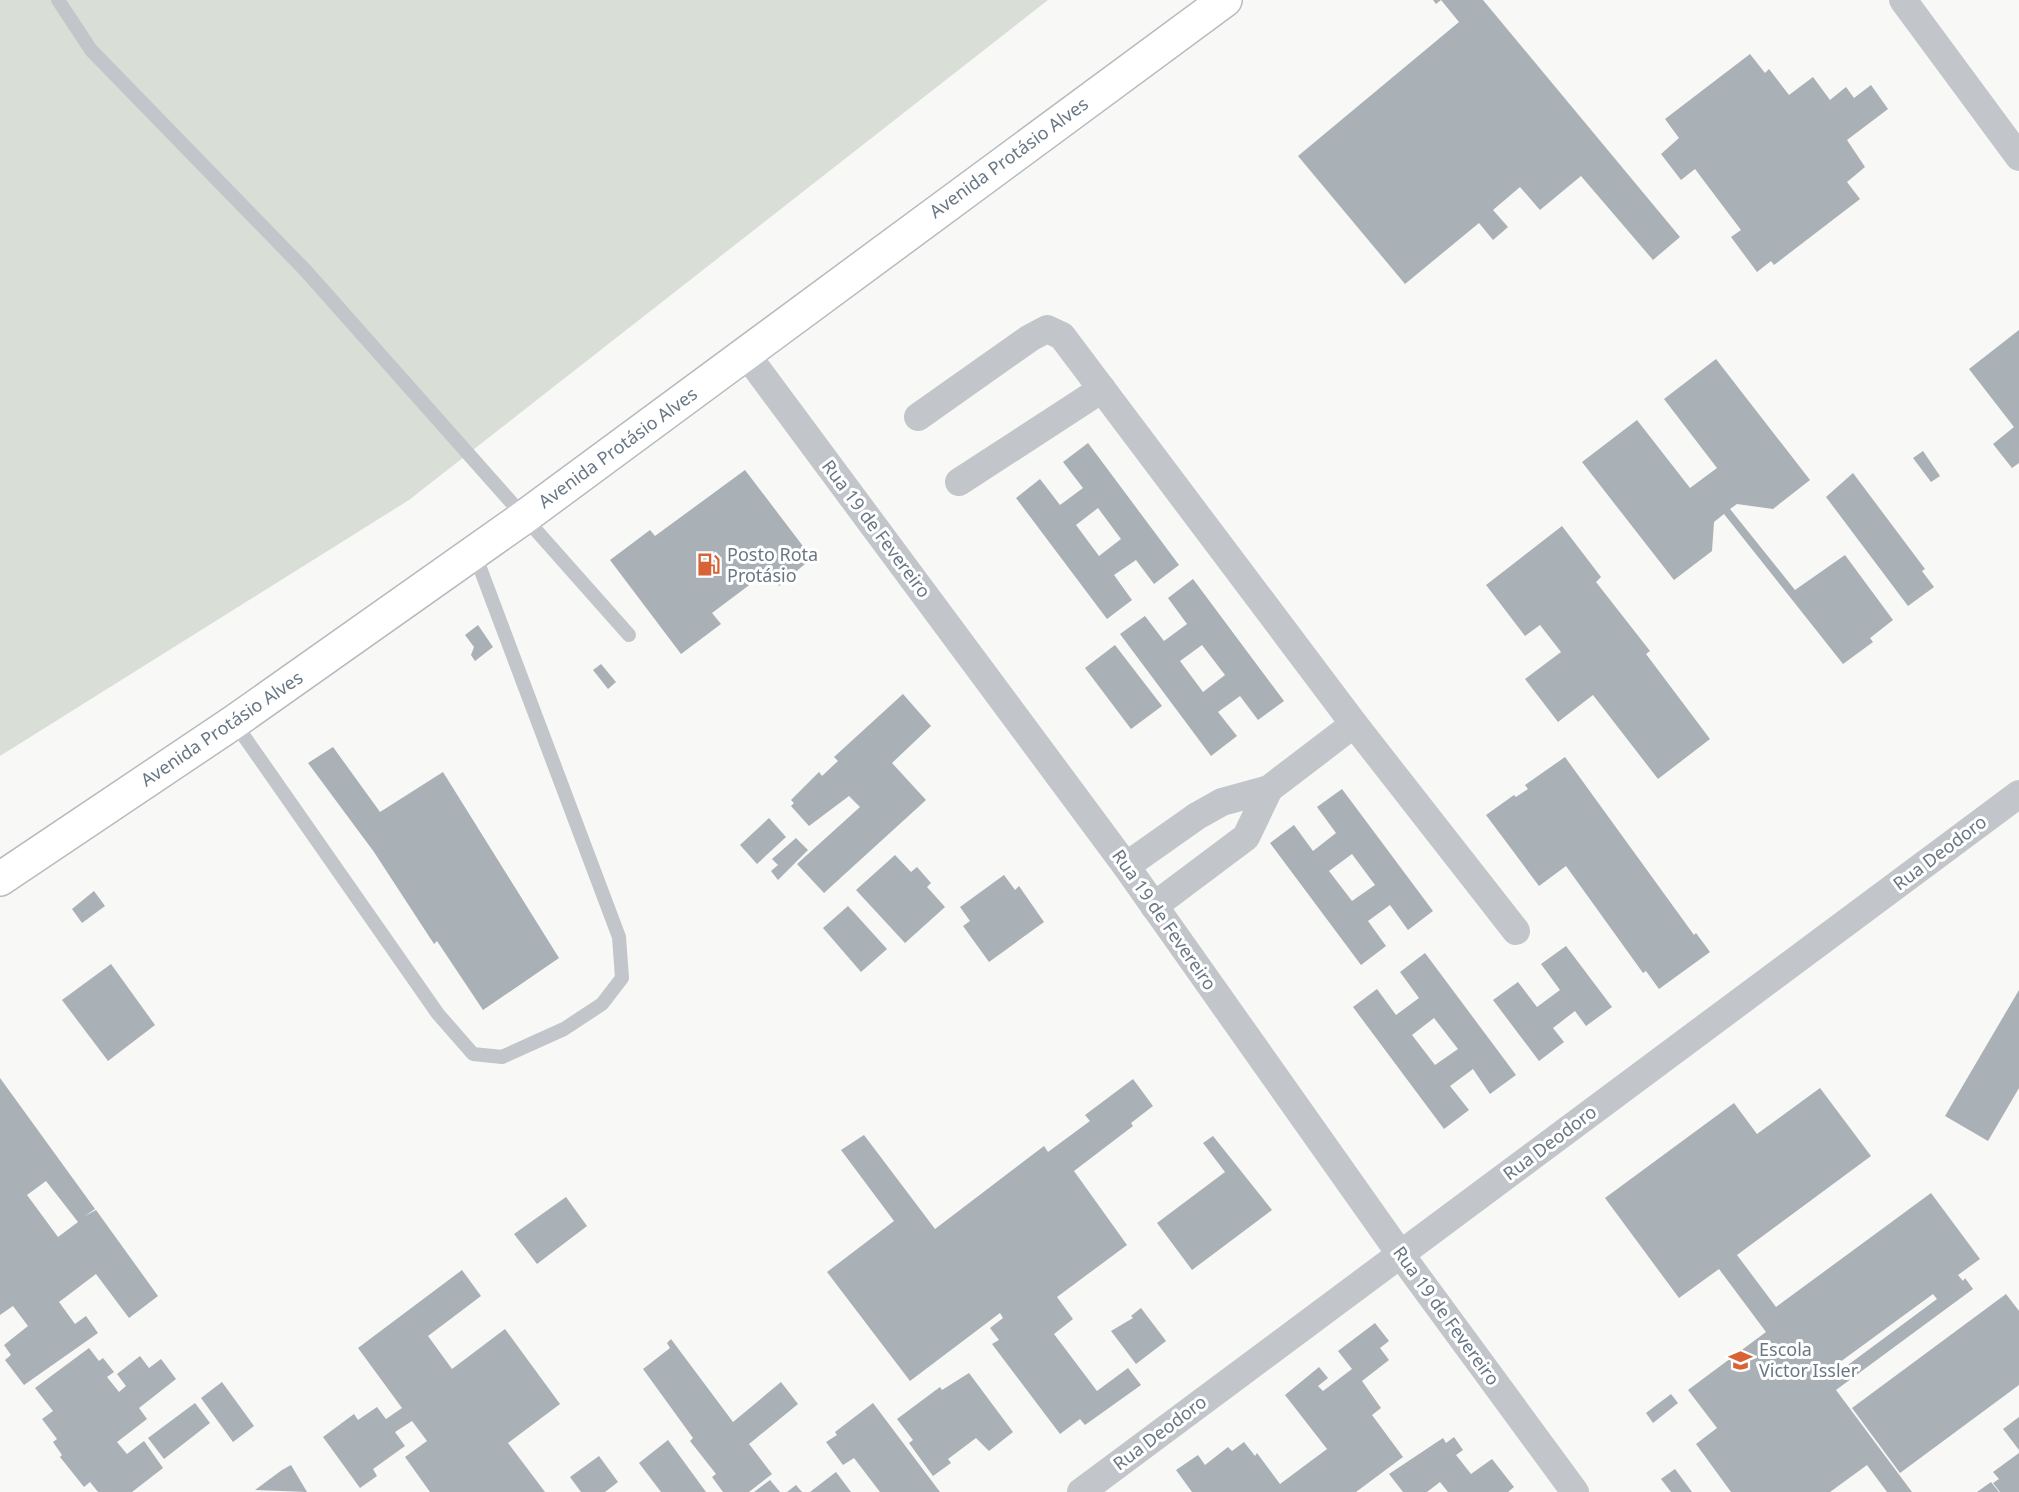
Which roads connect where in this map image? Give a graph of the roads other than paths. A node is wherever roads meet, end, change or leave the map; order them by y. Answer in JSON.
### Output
{"nodes":[{"id":1,"x":58,"y":0,"type":"edge"},
{"id":2,"x":1225,"y":0,"type":"edge"},
{"id":3,"x":1903,"y":0,"type":"edge"},
{"id":4,"x":2019,"y":157,"type":"edge"},
{"id":5,"x":746,"y":354,"type":"junction"},
{"id":6,"x":1102,"y":389,"type":"junction"},
{"id":7,"x":918,"y":417,"type":"dead end"},
{"id":8,"x":959,"y":482,"type":"dead end"},
{"id":9,"x":523,"y":518,"type":"junction"},
{"id":10,"x":474,"y":552,"type":"junction"},
{"id":11,"x":629,"y":635,"type":"dead end"},
{"id":12,"x":234,"y":722,"type":"junction"},
{"id":13,"x":1354,"y":724,"type":"junction"},
{"id":14,"x":1269,"y":789,"type":"junction"},
{"id":15,"x":2019,"y":794,"type":"edge"},
{"id":16,"x":1126,"y":866,"type":"junction"},
{"id":17,"x":0,"y":879,"type":"edge"},
{"id":18,"x":1154,"y":906,"type":"junction"},
{"id":19,"x":1516,"y":931,"type":"dead end"},
{"id":20,"x":1401,"y":1255,"type":"junction"},
{"id":21,"x":1082,"y":1492,"type":"edge"},
{"id":22,"x":1575,"y":1492,"type":"edge"}],
"edges":[{"from":1,"to":9,"type":"lane"},
{"from":2,"to":5,"type":"main road","name":"Avenida Protásio Alves"},
{"from":3,"to":4,"type":"street"},
{"from":5,"to":9,"type":"main road","name":"Avenida Protásio Alves"},
{"from":5,"to":16,"type":"street","name":"Rua 19 de Fevereiro"},
{"from":6,"to":7,"type":"street"},
{"from":6,"to":8,"type":"street"},
{"from":6,"to":13,"type":"street"},
{"from":9,"to":10,"type":"main road","name":"Avenida Protásio Alves"},
{"from":9,"to":11,"type":"lane"},
{"from":10,"to":12,"type":"main road","name":"Avenida Protásio Alves"},
{"from":10,"to":12,"type":"lane"},
{"from":12,"to":17,"type":"main road","name":"Avenida Protásio Alves"},
{"from":13,"to":14,"type":"street"},
{"from":13,"to":19,"type":"street"},
{"from":14,"to":16,"type":"street"},
{"from":14,"to":18,"type":"street"},
{"from":15,"to":20,"type":"street","name":"Rua Deodoro"},
{"from":16,"to":18,"type":"street","name":"Rua 19 de Fevereiro"},
{"from":18,"to":20,"type":"street","name":"Rua 19 de Fevereiro"},
{"from":20,"to":21,"type":"street","name":"Rua Deodoro"},
{"from":20,"to":22,"type":"street","name":"Rua 19 de Fevereiro"}]}
